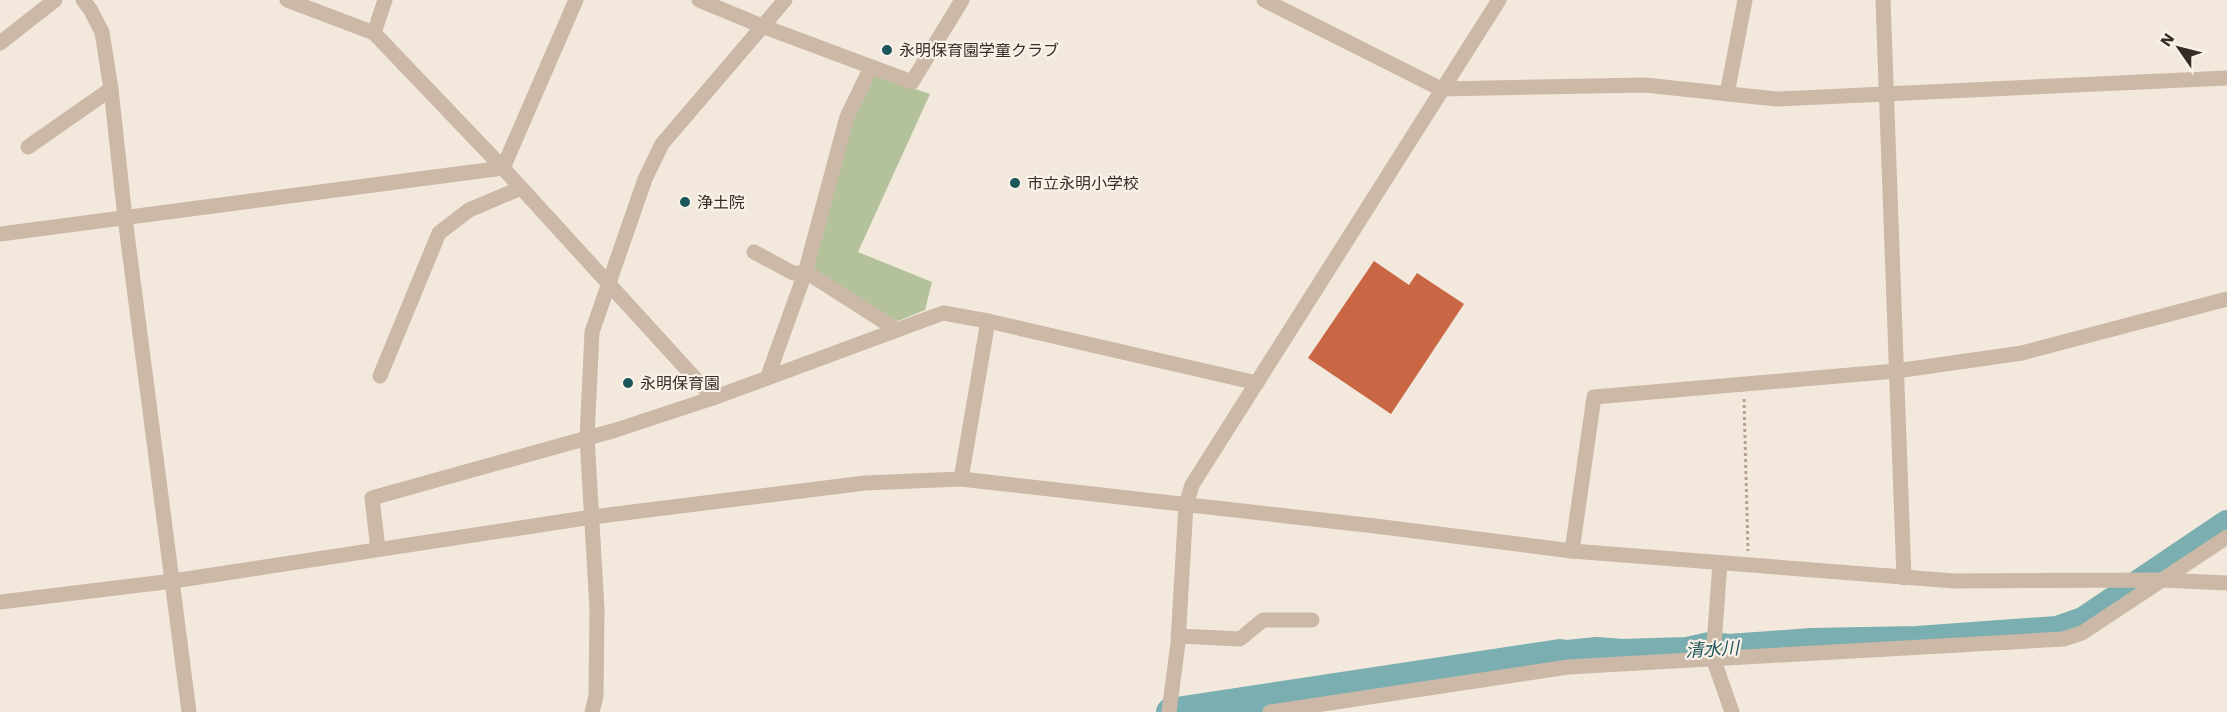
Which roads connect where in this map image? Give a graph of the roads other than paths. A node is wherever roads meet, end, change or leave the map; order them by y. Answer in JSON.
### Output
{"nodes":[{"id":1,"x":55,"y":0,"type":"edge"},
{"id":2,"x":83,"y":0,"type":"edge"},
{"id":3,"x":287,"y":0,"type":"edge"},
{"id":4,"x":385,"y":0,"type":"edge"},
{"id":5,"x":576,"y":0,"type":"edge"},
{"id":6,"x":699,"y":0,"type":"edge"},
{"id":7,"x":785,"y":0,"type":"edge"},
{"id":8,"x":962,"y":0,"type":"edge"},
{"id":9,"x":1264,"y":0,"type":"edge"},
{"id":10,"x":1499,"y":0,"type":"edge"},
{"id":11,"x":1745,"y":0,"type":"edge"},
{"id":12,"x":1883,"y":0,"type":"edge"},
{"id":13,"x":762,"y":26,"type":"junction"},
{"id":14,"x":374,"y":33,"type":"junction"},
{"id":15,"x":0,"y":43,"type":"edge"},
{"id":16,"x":871,"y":67,"type":"junction"},
{"id":17,"x":2227,"y":78,"type":"edge"},
{"id":18,"x":111,"y":89,"type":"junction"},
{"id":19,"x":1441,"y":89,"type":"junction"},
{"id":20,"x":1727,"y":94,"type":"junction"},
{"id":21,"x":1887,"y":96,"type":"junction"},
{"id":22,"x":28,"y":147,"type":"dead end"},
{"id":23,"x":502,"y":168,"type":"junction"},
{"id":24,"x":521,"y":188,"type":"junction"},
{"id":25,"x":125,"y":218,"type":"junction"},
{"id":26,"x":0,"y":234,"type":"edge"},
{"id":27,"x":754,"y":252,"type":"dead end"},
{"id":28,"x":805,"y":273,"type":"junction"},
{"id":29,"x":609,"y":284,"type":"junction"},
{"id":30,"x":2227,"y":299,"type":"edge"},
{"id":31,"x":988,"y":321,"type":"junction"},
{"id":32,"x":897,"y":330,"type":"junction"},
{"id":33,"x":1896,"y":371,"type":"junction"},
{"id":34,"x":380,"y":376,"type":"dead end"},
{"id":35,"x":768,"y":376,"type":"junction"},
{"id":36,"x":1257,"y":382,"type":"junction"},
{"id":37,"x":713,"y":398,"type":"junction"},
{"id":38,"x":587,"y":437,"type":"junction"},
{"id":39,"x":961,"y":479,"type":"junction"},
{"id":40,"x":1186,"y":505,"type":"junction"},
{"id":41,"x":592,"y":519,"type":"junction"},
{"id":42,"x":2227,"y":537,"type":"edge"},
{"id":43,"x":378,"y":549,"type":"junction"},
{"id":44,"x":1572,"y":551,"type":"junction"},
{"id":45,"x":1720,"y":563,"type":"junction"},
{"id":46,"x":1904,"y":578,"type":"junction"},
{"id":47,"x":2162,"y":580,"type":"junction"},
{"id":48,"x":172,"y":581,"type":"junction"},
{"id":49,"x":2227,"y":583,"type":"edge"},
{"id":50,"x":0,"y":602,"type":"edge"},
{"id":51,"x":1312,"y":620,"type":"dead end"},
{"id":52,"x":1178,"y":636,"type":"junction"},
{"id":53,"x":1713,"y":658,"type":"junction"},
{"id":54,"x":1331,"y":707,"type":"edge"},
{"id":55,"x":189,"y":712,"type":"edge"},
{"id":56,"x":592,"y":712,"type":"edge"},
{"id":57,"x":1169,"y":712,"type":"edge"},
{"id":58,"x":1270,"y":712,"type":"edge"},
{"id":59,"x":1732,"y":712,"type":"edge"}],
"edges":[{"from":1,"to":15,"type":"street"},
{"from":2,"to":18,"type":"street"},
{"from":3,"to":14,"type":"street"},
{"from":4,"to":14,"type":"street"},
{"from":5,"to":23,"type":"street"},
{"from":6,"to":13,"type":"street"},
{"from":7,"to":13,"type":"street"},
{"from":8,"to":16,"type":"street"},
{"from":9,"to":19,"type":"street"},
{"from":10,"to":19,"type":"street"},
{"from":11,"to":20,"type":"street"},
{"from":12,"to":21,"type":"street"},
{"from":13,"to":16,"type":"street"},
{"from":13,"to":29,"type":"street"},
{"from":14,"to":23,"type":"street"},
{"from":16,"to":28,"type":"street"},
{"from":17,"to":21,"type":"street"},
{"from":18,"to":22,"type":"street"},
{"from":18,"to":25,"type":"street"},
{"from":19,"to":20,"type":"street"},
{"from":19,"to":36,"type":"street"},
{"from":20,"to":21,"type":"street"},
{"from":21,"to":33,"type":"street"},
{"from":23,"to":24,"type":"street"},
{"from":23,"to":25,"type":"street"},
{"from":24,"to":29,"type":"street"},
{"from":24,"to":34,"type":"street"},
{"from":25,"to":26,"type":"street"},
{"from":25,"to":48,"type":"street"},
{"from":27,"to":28,"type":"street"},
{"from":28,"to":32,"type":"street"},
{"from":28,"to":35,"type":"street"},
{"from":29,"to":37,"type":"street"},
{"from":29,"to":38,"type":"street"},
{"from":30,"to":33,"type":"street"},
{"from":31,"to":32,"type":"street"},
{"from":31,"to":36,"type":"street"},
{"from":31,"to":39,"type":"street"},
{"from":32,"to":35,"type":"street"},
{"from":33,"to":44,"type":"street"},
{"from":33,"to":46,"type":"street"},
{"from":35,"to":37,"type":"street"},
{"from":36,"to":40,"type":"street"},
{"from":37,"to":38,"type":"street"},
{"from":38,"to":41,"type":"street"},
{"from":38,"to":43,"type":"street"},
{"from":39,"to":40,"type":"street"},
{"from":39,"to":41,"type":"street"},
{"from":40,"to":44,"type":"street"},
{"from":40,"to":52,"type":"street"},
{"from":41,"to":43,"type":"street"},
{"from":41,"to":56,"type":"street"},
{"from":42,"to":47,"type":"street"},
{"from":43,"to":48,"type":"street"},
{"from":44,"to":45,"type":"street"},
{"from":45,"to":46,"type":"street"},
{"from":45,"to":53,"type":"street"},
{"from":46,"to":47,"type":"street"},
{"from":47,"to":49,"type":"street"},
{"from":47,"to":53,"type":"street"},
{"from":48,"to":50,"type":"street"},
{"from":48,"to":55,"type":"street"},
{"from":51,"to":52,"type":"street"},
{"from":52,"to":57,"type":"street"},
{"from":53,"to":54,"type":"street"},
{"from":53,"to":59,"type":"street"},
{"from":54,"to":58,"type":"street"}]}
